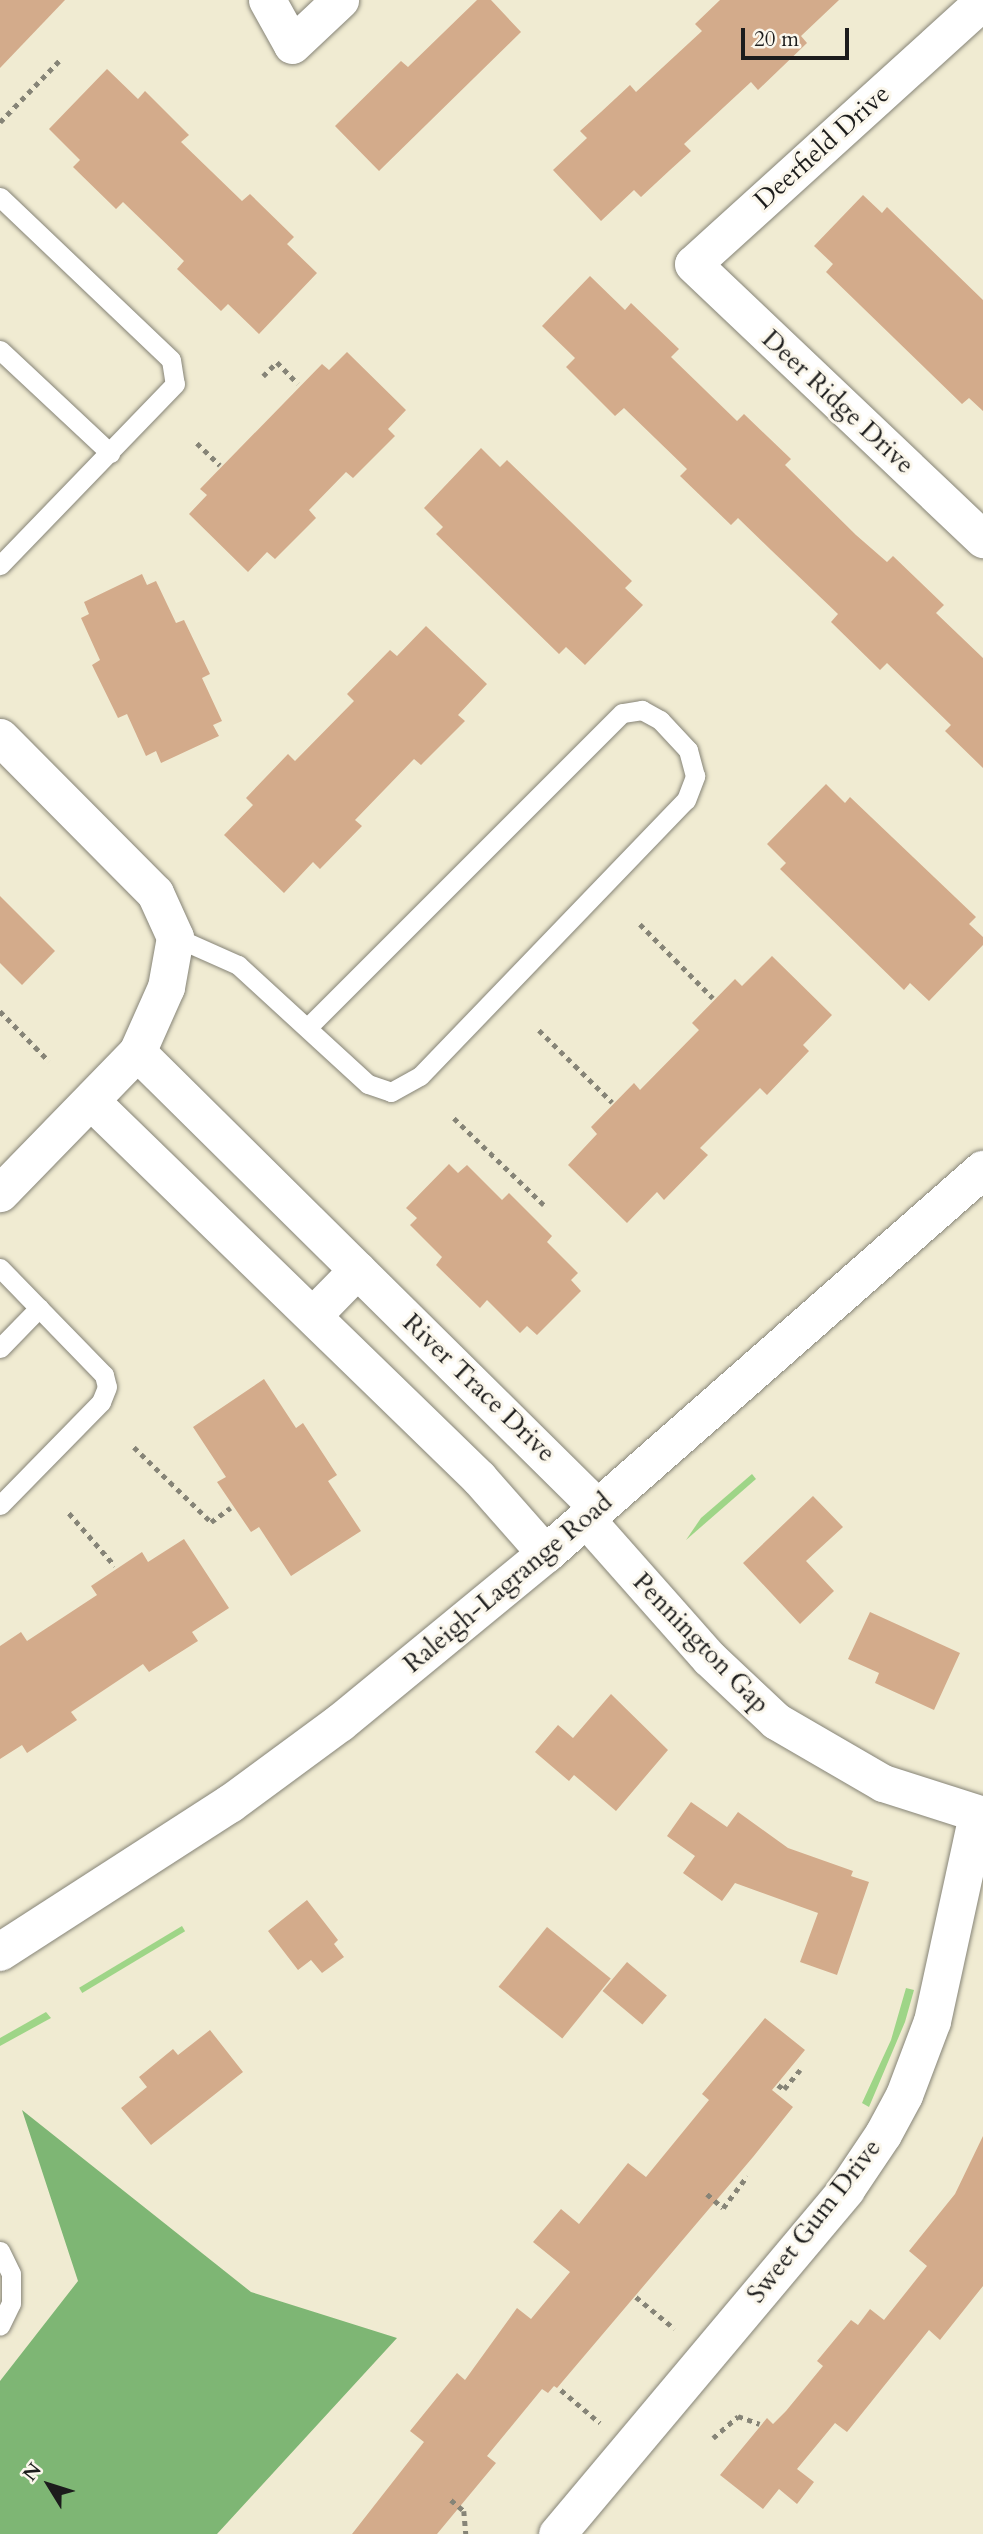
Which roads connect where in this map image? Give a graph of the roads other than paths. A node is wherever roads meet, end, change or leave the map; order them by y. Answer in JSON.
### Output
{"nodes":[{"id":1,"x":267,"y":0,"type":"edge"},
{"id":2,"x":340,"y":0,"type":"edge"},
{"id":3,"x":983,"y":1,"type":"edge"},
{"id":4,"x":0,"y":197,"type":"edge"},
{"id":5,"x":693,"y":264,"type":"joint"},
{"id":6,"x":0,"y":350,"type":"edge"},
{"id":7,"x":110,"y":453,"type":"junction"},
{"id":8,"x":983,"y":539,"type":"edge"},
{"id":9,"x":0,"y":565,"type":"edge"},
{"id":10,"x":0,"y":737,"type":"edge"},
{"id":11,"x":175,"y":937,"type":"junction"},
{"id":12,"x":309,"y":1026,"type":"junction"},
{"id":13,"x":137,"y":1052,"type":"junction"},
{"id":14,"x":92,"y":1102,"type":"junction"},
{"id":15,"x":983,"y":1170,"type":"edge"},
{"id":16,"x":0,"y":1193,"type":"edge"},
{"id":17,"x":0,"y":1268,"type":"edge"},
{"id":18,"x":358,"y":1270,"type":"junction"},
{"id":19,"x":39,"y":1308,"type":"junction"},
{"id":20,"x":314,"y":1314,"type":"junction"},
{"id":21,"x":0,"y":1348,"type":"edge"},
{"id":22,"x":0,"y":1505,"type":"edge"},
{"id":23,"x":592,"y":1514,"type":"junction"},
{"id":24,"x":546,"y":1554,"type":"junction"},
{"id":25,"x":980,"y":1815,"type":"edge"},
{"id":26,"x":0,"y":1952,"type":"edge"},
{"id":27,"x":0,"y":2251,"type":"edge"},
{"id":28,"x":0,"y":2326,"type":"edge"},
{"id":29,"x":557,"y":2534,"type":"edge"}],
"edges":[{"from":1,"to":2,"type":"street"},
{"from":3,"to":5,"type":"street","name":"Deerfield Drive"},
{"from":4,"to":7,"type":"lane"},
{"from":5,"to":8,"type":"street","name":"Deer Ridge Drive"},
{"from":6,"to":7,"type":"lane"},
{"from":7,"to":9,"type":"lane"},
{"from":10,"to":11,"type":"street"},
{"from":11,"to":12,"type":"lane"},
{"from":11,"to":13,"type":"street"},
{"from":12,"to":12,"type":"lane"},
{"from":13,"to":14,"type":"street"},
{"from":13,"to":18,"type":"street","name":"River Trace Drive"},
{"from":14,"to":16,"type":"street"},
{"from":14,"to":20,"type":"street"},
{"from":15,"to":23,"type":"main road","name":"Raleigh-Lagrange Road"},
{"from":17,"to":19,"type":"lane"},
{"from":18,"to":20,"type":"street"},
{"from":18,"to":23,"type":"street","name":"River Trace Drive"},
{"from":19,"to":21,"type":"lane"},
{"from":19,"to":22,"type":"lane"},
{"from":20,"to":24,"type":"street"},
{"from":23,"to":24,"type":"main road","name":"Raleigh-Lagrange Road"},
{"from":23,"to":25,"type":"street","name":"Pennington Gap"},
{"from":24,"to":26,"type":"main road","name":"Raleigh-Lagrange Road"},
{"from":25,"to":29,"type":"street","name":"Sweet Gum Drive"},
{"from":27,"to":28,"type":"lane"}]}
